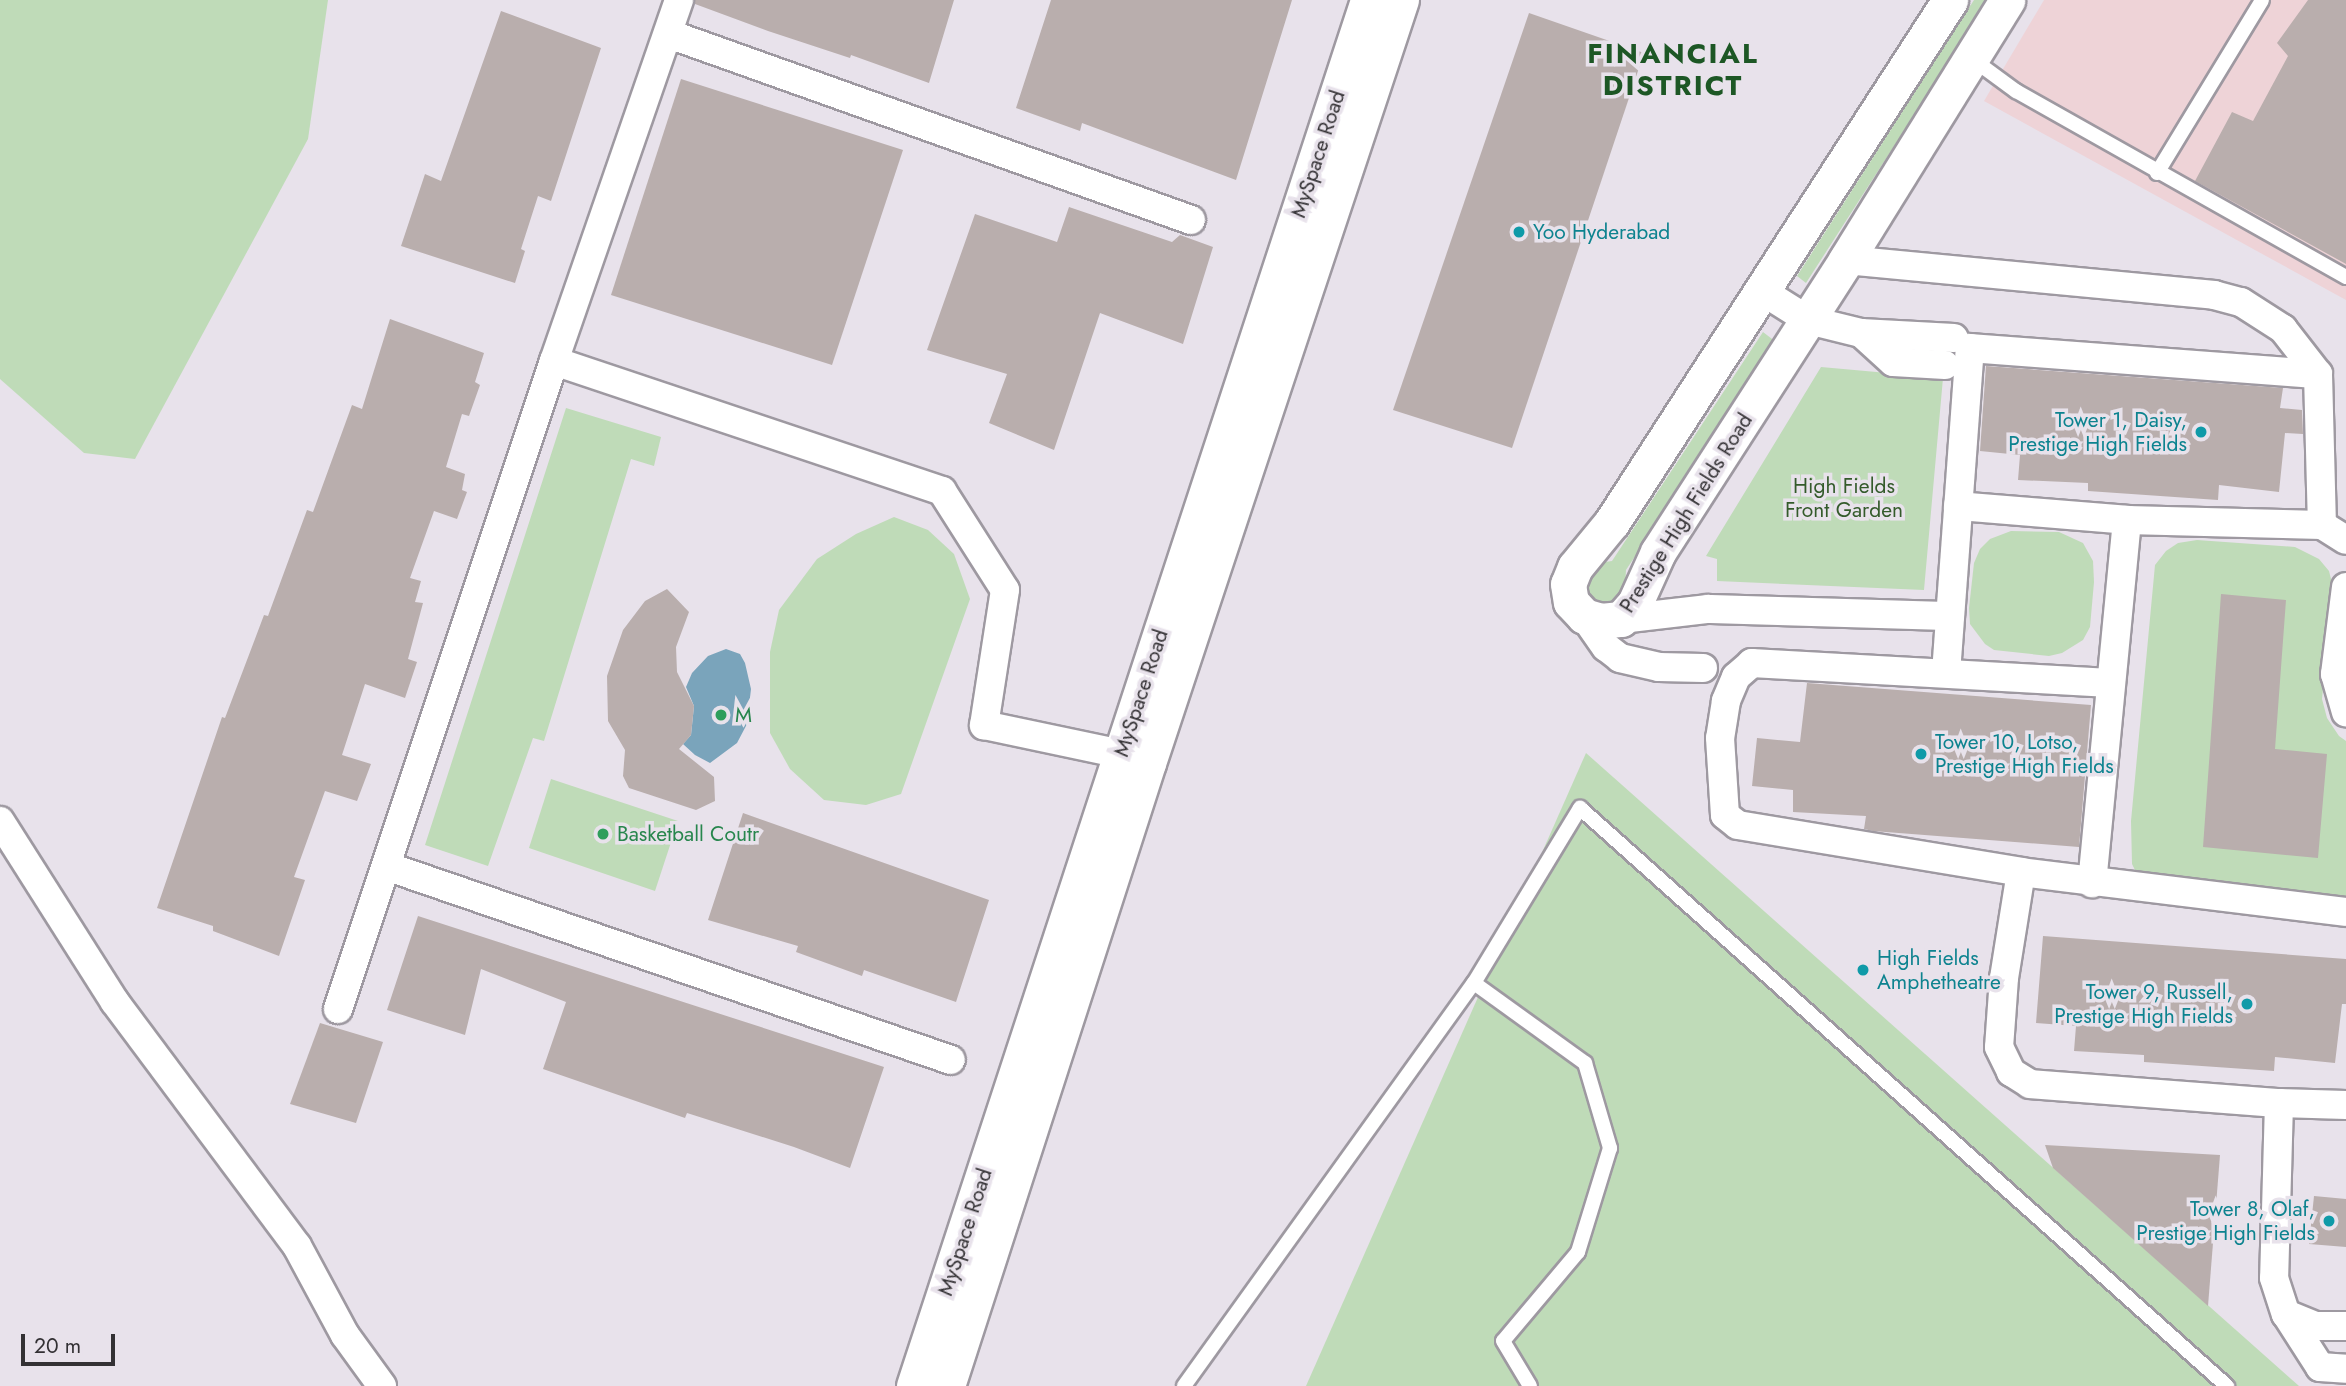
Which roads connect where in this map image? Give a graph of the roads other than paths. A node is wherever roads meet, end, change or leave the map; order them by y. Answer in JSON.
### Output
{"nodes":[{"id":1,"x":679,"y":0,"type":"edge"},
{"id":2,"x":1368,"y":0,"type":"edge"},
{"id":3,"x":1401,"y":0,"type":"edge"},
{"id":4,"x":1950,"y":0,"type":"edge"},
{"id":5,"x":2007,"y":0,"type":"edge"},
{"id":6,"x":2262,"y":0,"type":"edge"},
{"id":7,"x":669,"y":34,"type":"junction"},
{"id":8,"x":1971,"y":58,"type":"junction"},
{"id":9,"x":2157,"y":173,"type":"junction"},
{"id":10,"x":1191,"y":220,"type":"dead end"},
{"id":11,"x":1846,"y":260,"type":"junction"},
{"id":12,"x":2346,"y":277,"type":"edge"},
{"id":13,"x":1762,"y":291,"type":"junction"},
{"id":14,"x":1808,"y":320,"type":"junction"},
{"id":15,"x":1861,"y":334,"type":"junction"},
{"id":16,"x":1954,"y":338,"type":"dead end"},
{"id":17,"x":554,"y":361,"type":"junction"},
{"id":18,"x":1945,"y":365,"type":"dead end"},
{"id":19,"x":2318,"y":374,"type":"junction"},
{"id":20,"x":1958,"y":506,"type":"junction"},
{"id":21,"x":2127,"y":520,"type":"junction"},
{"id":22,"x":2322,"y":525,"type":"junction"},
{"id":23,"x":2346,"y":540,"type":"edge"},
{"id":24,"x":2346,"y":587,"type":"edge"},
{"id":25,"x":1584,"y":616,"type":"junction"},
{"id":26,"x":1949,"y":616,"type":"junction"},
{"id":27,"x":1621,"y":619,"type":"junction"},
{"id":28,"x":1703,"y":668,"type":"dead end"},
{"id":29,"x":1946,"y":673,"type":"junction"},
{"id":30,"x":2110,"y":683,"type":"junction"},
{"id":31,"x":2346,"y":712,"type":"edge"},
{"id":32,"x":1122,"y":754,"type":"junction"},
{"id":33,"x":0,"y":821,"type":"edge"},
{"id":34,"x":386,"y":866,"type":"junction"},
{"id":35,"x":2021,"y":872,"type":"junction"},
{"id":36,"x":2092,"y":883,"type":"junction"},
{"id":37,"x":2346,"y":912,"type":"edge"},
{"id":38,"x":1474,"y":983,"type":"junction"},
{"id":39,"x":338,"y":1009,"type":"dead end"},
{"id":40,"x":951,"y":1060,"type":"dead end"},
{"id":41,"x":2279,"y":1103,"type":"junction"},
{"id":42,"x":2346,"y":1105,"type":"edge"},
{"id":43,"x":2286,"y":1314,"type":"junction"},
{"id":44,"x":2346,"y":1326,"type":"edge"},
{"id":45,"x":2346,"y":1369,"type":"edge"},
{"id":46,"x":382,"y":1386,"type":"edge"},
{"id":47,"x":914,"y":1386,"type":"edge"},
{"id":48,"x":947,"y":1386,"type":"edge"},
{"id":49,"x":1184,"y":1386,"type":"edge"},
{"id":50,"x":1530,"y":1386,"type":"edge"},
{"id":51,"x":2227,"y":1386,"type":"edge"}],
"edges":[{"from":1,"to":7,"type":"street"},
{"from":2,"to":32,"type":"street","name":"MySpace Road"},
{"from":3,"to":48,"type":"street","name":"MySpace Road"},
{"from":4,"to":13,"type":"street"},
{"from":5,"to":8,"type":"street","name":"Prestige High Fields Road"},
{"from":6,"to":9,"type":"lane"},
{"from":7,"to":10,"type":"street"},
{"from":7,"to":17,"type":"street"},
{"from":8,"to":9,"type":"lane"},
{"from":8,"to":11,"type":"street","name":"Prestige High Fields Road"},
{"from":9,"to":12,"type":"lane"},
{"from":11,"to":14,"type":"street","name":"Prestige High Fields Road"},
{"from":11,"to":19,"type":"street"},
{"from":13,"to":14,"type":"street"},
{"from":13,"to":25,"type":"street"},
{"from":14,"to":15,"type":"street"},
{"from":14,"to":27,"type":"street","name":"Prestige High Fields Road"},
{"from":15,"to":16,"type":"street"},
{"from":15,"to":18,"type":"street"},
{"from":17,"to":32,"type":"street"},
{"from":17,"to":34,"type":"street"},
{"from":19,"to":20,"type":"street"},
{"from":19,"to":22,"type":"street"},
{"from":20,"to":21,"type":"street"},
{"from":20,"to":26,"type":"street"},
{"from":21,"to":22,"type":"street"},
{"from":21,"to":30,"type":"street"},
{"from":22,"to":23,"type":"street"},
{"from":24,"to":31,"type":"street"},
{"from":25,"to":27,"type":"street","name":"Prestige High Fields Road"},
{"from":25,"to":28,"type":"street"},
{"from":26,"to":27,"type":"street"},
{"from":26,"to":29,"type":"street"},
{"from":29,"to":30,"type":"street"},
{"from":29,"to":35,"type":"street"},
{"from":30,"to":36,"type":"street"},
{"from":32,"to":47,"type":"street","name":"MySpace Road"},
{"from":33,"to":46,"type":"street"},
{"from":34,"to":39,"type":"street"},
{"from":34,"to":40,"type":"street"},
{"from":35,"to":36,"type":"street"},
{"from":35,"to":41,"type":"street"},
{"from":36,"to":37,"type":"street"},
{"from":38,"to":49,"type":"lane"},
{"from":38,"to":50,"type":"lane"},
{"from":38,"to":51,"type":"lane"},
{"from":41,"to":42,"type":"street"},
{"from":41,"to":43,"type":"street"},
{"from":43,"to":44,"type":"street"},
{"from":43,"to":45,"type":"street"}]}
